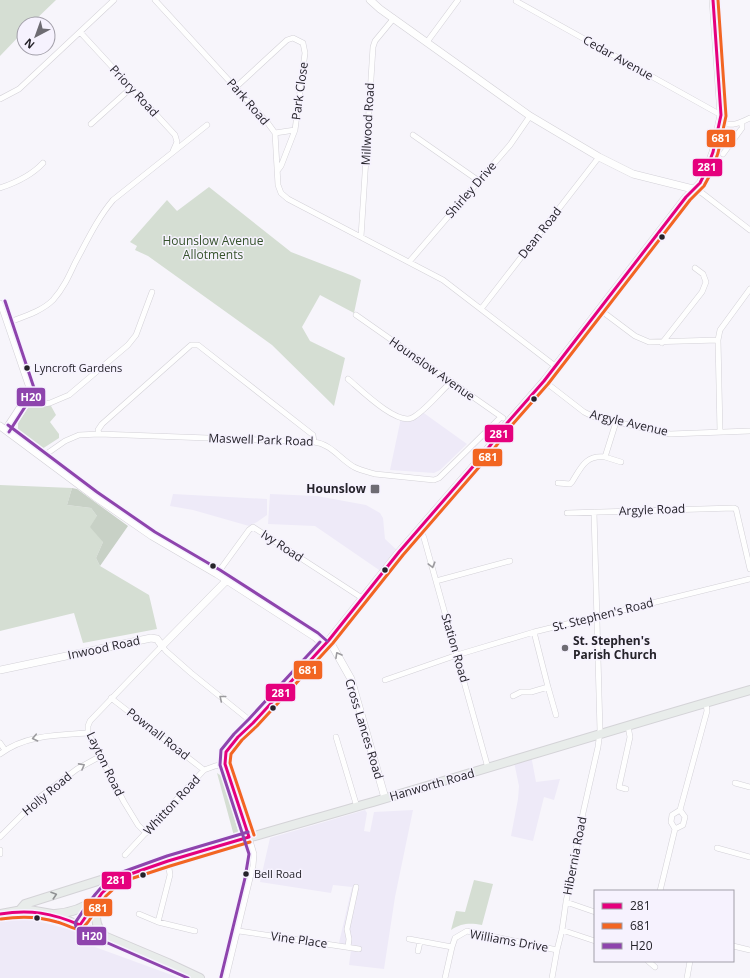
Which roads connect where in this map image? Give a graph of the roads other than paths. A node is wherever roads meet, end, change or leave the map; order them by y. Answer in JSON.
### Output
{"nodes":[{"id":1,"x":114,"y":0,"type":"edge"},
{"id":2,"x":155,"y":0,"type":"edge"},
{"id":3,"x":370,"y":0,"type":"edge"},
{"id":4,"x":458,"y":0,"type":"edge"},
{"id":5,"x":713,"y":0,"type":"edge"},
{"id":6,"x":516,"y":1,"type":"edge"},
{"id":7,"x":394,"y":18,"type":"junction"},
{"id":8,"x":80,"y":32,"type":"junction"},
{"id":9,"x":427,"y":42,"type":"junction"},
{"id":10,"x":236,"y":87,"type":"junction"},
{"id":11,"x":132,"y":88,"type":"junction"},
{"id":12,"x":0,"y":99,"type":"edge"},
{"id":13,"x":530,"y":116,"type":"junction"},
{"id":14,"x":750,"y":118,"type":"edge"},
{"id":15,"x":720,"y":119,"type":"junction"},
{"id":16,"x":742,"y":122,"type":"junction"},
{"id":17,"x":91,"y":124,"type":"dead end"},
{"id":18,"x":207,"y":125,"type":"dead end"},
{"id":19,"x":295,"y":130,"type":"junction"},
{"id":20,"x":275,"y":133,"type":"junction"},
{"id":21,"x":413,"y":135,"type":"dead end"},
{"id":22,"x":171,"y":154,"type":"junction"},
{"id":23,"x":723,"y":154,"type":"dead end"},
{"id":24,"x":599,"y":157,"type":"junction"},
{"id":25,"x":43,"y":163,"type":"dead end"},
{"id":26,"x":278,"y":170,"type":"junction"},
{"id":27,"x":479,"y":181,"type":"junction"},
{"id":28,"x":0,"y":188,"type":"edge"},
{"id":29,"x":694,"y":189,"type":"junction"},
{"id":30,"x":750,"y":230,"type":"edge"},
{"id":31,"x":361,"y":237,"type":"junction"},
{"id":32,"x":409,"y":262,"type":"junction"},
{"id":33,"x":695,"y":268,"type":"dead end"},
{"id":34,"x":750,"y":289,"type":"edge"},
{"id":35,"x":152,"y":292,"type":"dead end"},
{"id":36,"x":0,"y":303,"type":"edge"},
{"id":37,"x":481,"y":309,"type":"junction"},
{"id":38,"x":599,"y":309,"type":"junction"},
{"id":39,"x":356,"y":315,"type":"dead end"},
{"id":40,"x":7,"y":323,"type":"junction"},
{"id":41,"x":718,"y":340,"type":"junction"},
{"id":42,"x":662,"y":343,"type":"junction"},
{"id":43,"x":555,"y":366,"type":"junction"},
{"id":44,"x":348,"y":379,"type":"dead end"},
{"id":45,"x":544,"y":381,"type":"junction"},
{"id":46,"x":450,"y":383,"type":"junction"},
{"id":47,"x":26,"y":397,"type":"junction"},
{"id":48,"x":501,"y":417,"type":"junction"},
{"id":49,"x":508,"y":422,"type":"junction"},
{"id":50,"x":616,"y":422,"type":"junction"},
{"id":51,"x":3,"y":427,"type":"edge"},
{"id":52,"x":750,"y":431,"type":"edge"},
{"id":53,"x":720,"y":432,"type":"junction"},
{"id":54,"x":99,"y":434,"type":"junction"},
{"id":55,"x":314,"y":442,"type":"junction"},
{"id":56,"x":42,"y":457,"type":"junction"},
{"id":57,"x":605,"y":457,"type":"junction"},
{"id":58,"x":621,"y":462,"type":"dead end"},
{"id":59,"x":558,"y":483,"type":"dead end"},
{"id":60,"x":594,"y":512,"type":"junction"},
{"id":61,"x":567,"y":513,"type":"dead end"},
{"id":62,"x":420,"y":528,"type":"junction"},
{"id":63,"x":510,"y":561,"type":"dead end"},
{"id":64,"x":750,"y":569,"type":"edge"},
{"id":65,"x":217,"y":574,"type":"junction"},
{"id":66,"x":227,"y":580,"type":"junction"},
{"id":67,"x":750,"y":580,"type":"edge"},
{"id":68,"x":436,"y":581,"type":"junction"},
{"id":69,"x":362,"y":598,"type":"junction"},
{"id":70,"x":596,"y":616,"type":"junction"},
{"id":71,"x":534,"y":632,"type":"junction"},
{"id":72,"x":327,"y":643,"type":"junction"},
{"id":73,"x":162,"y":646,"type":"junction"},
{"id":74,"x":457,"y":655,"type":"junction"},
{"id":75,"x":0,"y":670,"type":"edge"},
{"id":76,"x":385,"y":680,"type":"dead end"},
{"id":77,"x":548,"y":687,"type":"junction"},
{"id":78,"x":750,"y":690,"type":"edge"},
{"id":79,"x":513,"y":696,"type":"dead end"},
{"id":80,"x":111,"y":698,"type":"junction"},
{"id":81,"x":706,"y":702,"type":"junction"},
{"id":82,"x":556,"y":715,"type":"dead end"},
{"id":83,"x":253,"y":723,"type":"junction"},
{"id":84,"x":628,"y":726,"type":"junction"},
{"id":85,"x":88,"y":733,"type":"junction"},
{"id":86,"x":599,"y":734,"type":"junction"},
{"id":87,"x":336,"y":737,"type":"dead end"},
{"id":88,"x":0,"y":743,"type":"edge"},
{"id":89,"x":5,"y":750,"type":"junction"},
{"id":90,"x":0,"y":754,"type":"edge"},
{"id":91,"x":99,"y":757,"type":"junction"},
{"id":92,"x":225,"y":764,"type":"junction"},
{"id":93,"x":488,"y":768,"type":"junction"},
{"id":94,"x":204,"y":770,"type":"junction"},
{"id":95,"x":735,"y":783,"type":"dead end"},
{"id":96,"x":750,"y":786,"type":"edge"},
{"id":97,"x":626,"y":789,"type":"dead end"},
{"id":98,"x":385,"y":798,"type":"junction"},
{"id":99,"x":357,"y":807,"type":"junction"},
{"id":100,"x":680,"y":810,"type":"junction"},
{"id":101,"x":675,"y":829,"type":"junction"},
{"id":102,"x":146,"y":833,"type":"junction"},
{"id":103,"x":0,"y":837,"type":"edge"},
{"id":104,"x":249,"y":837,"type":"junction"},
{"id":105,"x":718,"y":848,"type":"dead end"},
{"id":106,"x":0,"y":850,"type":"edge"},
{"id":107,"x":0,"y":854,"type":"edge"},
{"id":108,"x":125,"y":855,"type":"dead end"},
{"id":109,"x":750,"y":857,"type":"edge"},
{"id":110,"x":168,"y":861,"type":"junction"},
{"id":111,"x":114,"y":881,"type":"junction"},
{"id":112,"x":356,"y":887,"type":"dead end"},
{"id":113,"x":660,"y":890,"type":"edge"},
{"id":114,"x":102,"y":895,"type":"junction"},
{"id":115,"x":93,"y":902,"type":"junction"},
{"id":116,"x":566,"y":902,"type":"junction"},
{"id":117,"x":19,"y":911,"type":"junction"},
{"id":118,"x":594,"y":912,"type":"edge"},
{"id":119,"x":0,"y":914,"type":"edge"},
{"id":120,"x":52,"y":914,"type":"junction"},
{"id":121,"x":139,"y":914,"type":"dead end"},
{"id":122,"x":158,"y":922,"type":"junction"},
{"id":123,"x":78,"y":924,"type":"junction"},
{"id":124,"x":562,"y":930,"type":"junction"},
{"id":125,"x":195,"y":931,"type":"dead end"},
{"id":126,"x":239,"y":931,"type":"junction"},
{"id":127,"x":106,"y":937,"type":"junction"},
{"id":128,"x":409,"y":939,"type":"dead end"},
{"id":129,"x":420,"y":942,"type":"junction"},
{"id":130,"x":594,"y":942,"type":"edge"},
{"id":131,"x":734,"y":946,"type":"edge"},
{"id":132,"x":348,"y":947,"type":"junction"},
{"id":133,"x":452,"y":947,"type":"junction"},
{"id":134,"x":360,"y":949,"type":"dead end"},
{"id":135,"x":557,"y":950,"type":"junction"},
{"id":136,"x":750,"y":950,"type":"edge"},
{"id":137,"x":418,"y":951,"type":"dead end"},
{"id":138,"x":649,"y":962,"type":"edge"},
{"id":139,"x":690,"y":962,"type":"edge"},
{"id":140,"x":655,"y":967,"type":"dead end"},
{"id":141,"x":200,"y":978,"type":"edge"},
{"id":142,"x":226,"y":978,"type":"edge"},
{"id":143,"x":445,"y":978,"type":"edge"},
{"id":144,"x":552,"y":978,"type":"edge"},
{"id":145,"x":687,"y":978,"type":"edge"}],
"edges":[{"from":1,"to":8,"type":"street"},
{"from":2,"to":10,"type":"street","name":"Park Road"},
{"from":3,"to":7,"type":"street"},
{"from":4,"to":9,"type":"street"},
{"from":5,"to":15,"type":"street"},
{"from":6,"to":15,"type":"street","name":"Cedar Avenue"},
{"from":7,"to":9,"type":"street"},
{"from":7,"to":31,"type":"street","name":"Millwood Road"},
{"from":8,"to":11,"type":"street","name":"Priory Road"},
{"from":8,"to":12,"type":"street"},
{"from":9,"to":13,"type":"street"},
{"from":10,"to":19,"type":"street","name":"Park Close"},
{"from":10,"to":20,"type":"street","name":"Park Road"},
{"from":11,"to":17,"type":"street"},
{"from":11,"to":22,"type":"street","name":"Priory Road"},
{"from":13,"to":24,"type":"street"},
{"from":13,"to":27,"type":"street","name":"Shirley Drive"},
{"from":14,"to":16,"type":"street"},
{"from":15,"to":16,"type":"street"},
{"from":15,"to":29,"type":"street"},
{"from":16,"to":23,"type":"street"},
{"from":18,"to":22,"type":"street"},
{"from":19,"to":20,"type":"street","name":"Park Close"},
{"from":19,"to":26,"type":"street","name":"Park Close"},
{"from":20,"to":26,"type":"street","name":"Park Road"},
{"from":21,"to":27,"type":"street"},
{"from":22,"to":40,"type":"street"},
{"from":24,"to":29,"type":"street"},
{"from":24,"to":37,"type":"street","name":"Dean Road"},
{"from":25,"to":28,"type":"street"},
{"from":26,"to":31,"type":"street","name":"Park Road"},
{"from":27,"to":32,"type":"street","name":"Shirley Drive"},
{"from":29,"to":30,"type":"street"},
{"from":29,"to":38,"type":"street"},
{"from":31,"to":32,"type":"street","name":"Park Road"},
{"from":32,"to":37,"type":"street","name":"Park Road"},
{"from":33,"to":42,"type":"street"},
{"from":34,"to":41,"type":"street"},
{"from":35,"to":47,"type":"street"},
{"from":36,"to":40,"type":"street"},
{"from":37,"to":43,"type":"street","name":"Park Road"},
{"from":38,"to":42,"type":"street"},
{"from":38,"to":43,"type":"street"},
{"from":39,"to":46,"type":"street","name":"Hounslow Avenue"},
{"from":40,"to":47,"type":"street"},
{"from":41,"to":42,"type":"street"},
{"from":41,"to":53,"type":"street"},
{"from":43,"to":45,"type":"street"},
{"from":44,"to":46,"type":"street"},
{"from":45,"to":49,"type":"street"},
{"from":45,"to":50,"type":"street","name":"Argyle Avenue"},
{"from":46,"to":48,"type":"street","name":"Hounslow Avenue"},
{"from":47,"to":51,"type":"street"},
{"from":48,"to":49,"type":"street","name":"Hounslow Avenue"},
{"from":48,"to":55,"type":"street","name":"Maswell Park Road"},
{"from":49,"to":62,"type":"street"},
{"from":50,"to":53,"type":"street","name":"Argyle Avenue"},
{"from":50,"to":57,"type":"street"},
{"from":51,"to":56,"type":"street"},
{"from":52,"to":53,"type":"street","name":"Argyle Avenue"},
{"from":54,"to":55,"type":"street","name":"Maswell Park Road"},
{"from":54,"to":55,"type":"street"},
{"from":54,"to":56,"type":"street","name":"Maswell Park Road"},
{"from":56,"to":65,"type":"street"},
{"from":57,"to":58,"type":"street"},
{"from":57,"to":59,"type":"street"},
{"from":60,"to":61,"type":"street","name":"Argyle Road"},
{"from":60,"to":64,"type":"street","name":"Argyle Road"},
{"from":60,"to":70,"type":"street","name":"Hibernia Road"},
{"from":62,"to":68,"type":"street","name":"Station Road","one_way":true},
{"from":62,"to":69,"type":"street"},
{"from":63,"to":68,"type":"street"},
{"from":65,"to":66,"type":"street"},
{"from":65,"to":69,"type":"street","name":"Ivy Road"},
{"from":66,"to":72,"type":"street"},
{"from":66,"to":73,"type":"street"},
{"from":67,"to":70,"type":"street","name":"St. Stephen's Road"},
{"from":68,"to":74,"type":"street","name":"Station Road"},
{"from":69,"to":72,"type":"street"},
{"from":70,"to":71,"type":"street","name":"St. Stephen's Road"},
{"from":70,"to":86,"type":"street","name":"Hibernia Road"},
{"from":71,"to":74,"type":"street","name":"St. Stephen's Road"},
{"from":71,"to":77,"type":"street"},
{"from":72,"to":83,"type":"street"},
{"from":98,"to":72,"type":"street","name":"Cross Lances Road","one_way":true},
{"from":73,"to":75,"type":"street","name":"Inwood Road"},
{"from":73,"to":80,"type":"street","name":"Layton Road"},
{"from":83,"to":73,"type":"street","one_way":true},
{"from":74,"to":76,"type":"street","name":"St. Stephen's Road"},
{"from":74,"to":93,"type":"street","name":"Station Road"},
{"from":77,"to":79,"type":"street"},
{"from":77,"to":82,"type":"street"},
{"from":78,"to":81,"type":"main road","name":"Hanworth Road"},
{"from":80,"to":85,"type":"street","name":"Layton Road"},
{"from":80,"to":94,"type":"street","name":"Pownall Road"},
{"from":81,"to":84,"type":"main road","name":"Hanworth Road"},
{"from":81,"to":100,"type":"street"},
{"from":83,"to":92,"type":"street"},
{"from":84,"to":86,"type":"main road","name":"Hanworth Road"},
{"from":84,"to":97,"type":"street"},
{"from":85,"to":89,"type":"street","one_way":true},
{"from":85,"to":91,"type":"street","name":"Layton Road"},
{"from":86,"to":93,"type":"main road","name":"Hanworth Road"},
{"from":86,"to":116,"type":"street","name":"Hibernia Road"},
{"from":87,"to":99,"type":"street"},
{"from":88,"to":89,"type":"street"},
{"from":89,"to":90,"type":"street"},
{"from":91,"to":102,"type":"street","name":"Layton Road"},
{"from":103,"to":91,"type":"street","name":"Holly Road","one_way":true},
{"from":92,"to":94,"type":"street","name":"Whitton Road"},
{"from":92,"to":104,"type":"street"},
{"from":93,"to":98,"type":"main road","name":"Hanworth Road"},
{"from":94,"to":102,"type":"street","name":"Whitton Road"},
{"from":95,"to":96,"type":"street"},
{"from":98,"to":99,"type":"main road","name":"Hanworth Road"},
{"from":99,"to":104,"type":"main road","name":"Hanworth Road"},
{"from":100,"to":101,"type":"street"},
{"from":100,"to":101,"type":"street"},
{"from":101,"to":113,"type":"street"},
{"from":102,"to":108,"type":"street","name":"Whitton Road"},
{"from":104,"to":110,"type":"main road","name":"Hanworth Road"},
{"from":104,"to":126,"type":"street"},
{"from":105,"to":109,"type":"street"},
{"from":106,"to":107,"type":"street"},
{"from":110,"to":111,"type":"main road","name":"Hanworth Road"},
{"from":110,"to":122,"type":"street"},
{"from":111,"to":114,"type":"main road","name":"Hanworth Road"},
{"from":117,"to":111,"type":"main road","name":"Hanworth Road","one_way":true},
{"from":112,"to":132,"type":"street"},
{"from":114,"to":115,"type":"main road","name":"Hanworth Road"},
{"from":114,"to":123,"type":"main road","name":"Hanworth Road"},
{"from":114,"to":127,"type":"main road"},
{"from":115,"to":120,"type":"main road","name":"Hanworth Road"},
{"from":115,"to":123,"type":"main road"},
{"from":116,"to":118,"type":"street"},
{"from":116,"to":124,"type":"street","name":"Hibernia Road"},
{"from":117,"to":119,"type":"main road","name":"Hanworth Road"},
{"from":117,"to":120,"type":"main road"},
{"from":120,"to":123,"type":"main road"},
{"from":121,"to":122,"type":"street"},
{"from":122,"to":125,"type":"street"},
{"from":123,"to":127,"type":"main road"},
{"from":124,"to":130,"type":"street"},
{"from":124,"to":135,"type":"street","name":"Hibernia Road"},
{"from":126,"to":132,"type":"street","name":"Vine Place"},
{"from":126,"to":142,"type":"street"},
{"from":127,"to":141,"type":"main road"},
{"from":128,"to":129,"type":"street"},
{"from":129,"to":133,"type":"street"},
{"from":129,"to":137,"type":"street"},
{"from":131,"to":136,"type":"street"},
{"from":132,"to":134,"type":"street","name":"Vine Place"},
{"from":133,"to":135,"type":"street","name":"Williams Drive"},
{"from":133,"to":143,"type":"street","name":"Williams Drive"},
{"from":135,"to":144,"type":"street","name":"Hibernia Road"},
{"from":138,"to":140,"type":"street"},
{"from":139,"to":145,"type":"street"}]}
